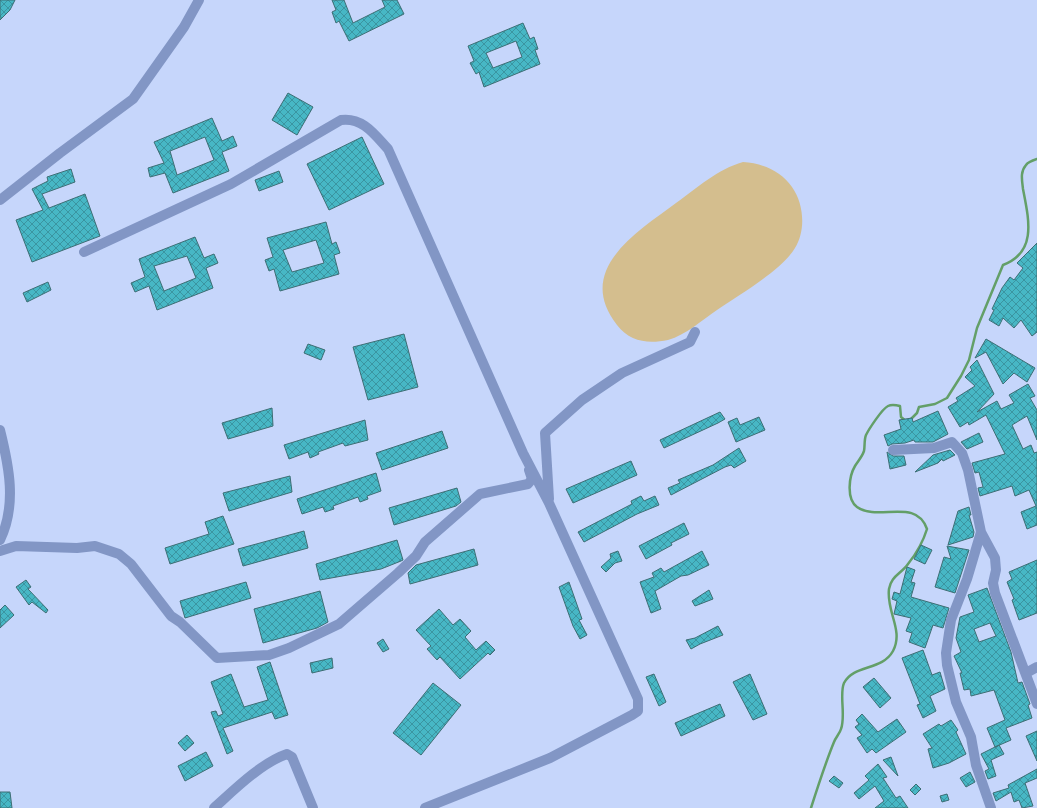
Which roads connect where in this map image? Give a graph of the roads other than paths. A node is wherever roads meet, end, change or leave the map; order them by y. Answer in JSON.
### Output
{"nodes":[{"id":1,"x":199,"y":0,"type":"edge"},
{"id":2,"x":0,"y":200,"type":"edge"},
{"id":3,"x":84,"y":252,"type":"dead end"},
{"id":4,"x":695,"y":332,"type":"dead end"},
{"id":5,"x":0,"y":430,"type":"edge"},
{"id":6,"x":893,"y":450,"type":"dead end"},
{"id":7,"x":523,"y":452,"type":"junction"},
{"id":8,"x":549,"y":503,"type":"junction"},
{"id":9,"x":981,"y":532,"type":"junction"},
{"id":10,"x":0,"y":540,"type":"edge"},
{"id":11,"x":0,"y":551,"type":"edge"},
{"id":12,"x":1037,"y":667,"type":"edge"},
{"id":13,"x":1026,"y":673,"type":"junction"},
{"id":14,"x":1037,"y":704,"type":"edge"},
{"id":15,"x":214,"y":808,"type":"edge"},
{"id":16,"x":313,"y":808,"type":"edge"},
{"id":17,"x":425,"y":808,"type":"edge"},
{"id":18,"x":991,"y":808,"type":"edge"}],
"edges":[{"from":1,"to":2,"type":"street"},
{"from":3,"to":7,"type":"street"},
{"from":4,"to":8,"type":"street"},
{"from":5,"to":10,"type":"street"},
{"from":6,"to":9,"type":"street"},
{"from":7,"to":8,"type":"street"},
{"from":7,"to":11,"type":"street"},
{"from":8,"to":17,"type":"street"},
{"from":9,"to":13,"type":"street"},
{"from":9,"to":18,"type":"street"},
{"from":12,"to":13,"type":"street"},
{"from":13,"to":14,"type":"street"},
{"from":15,"to":16,"type":"street"}]}
